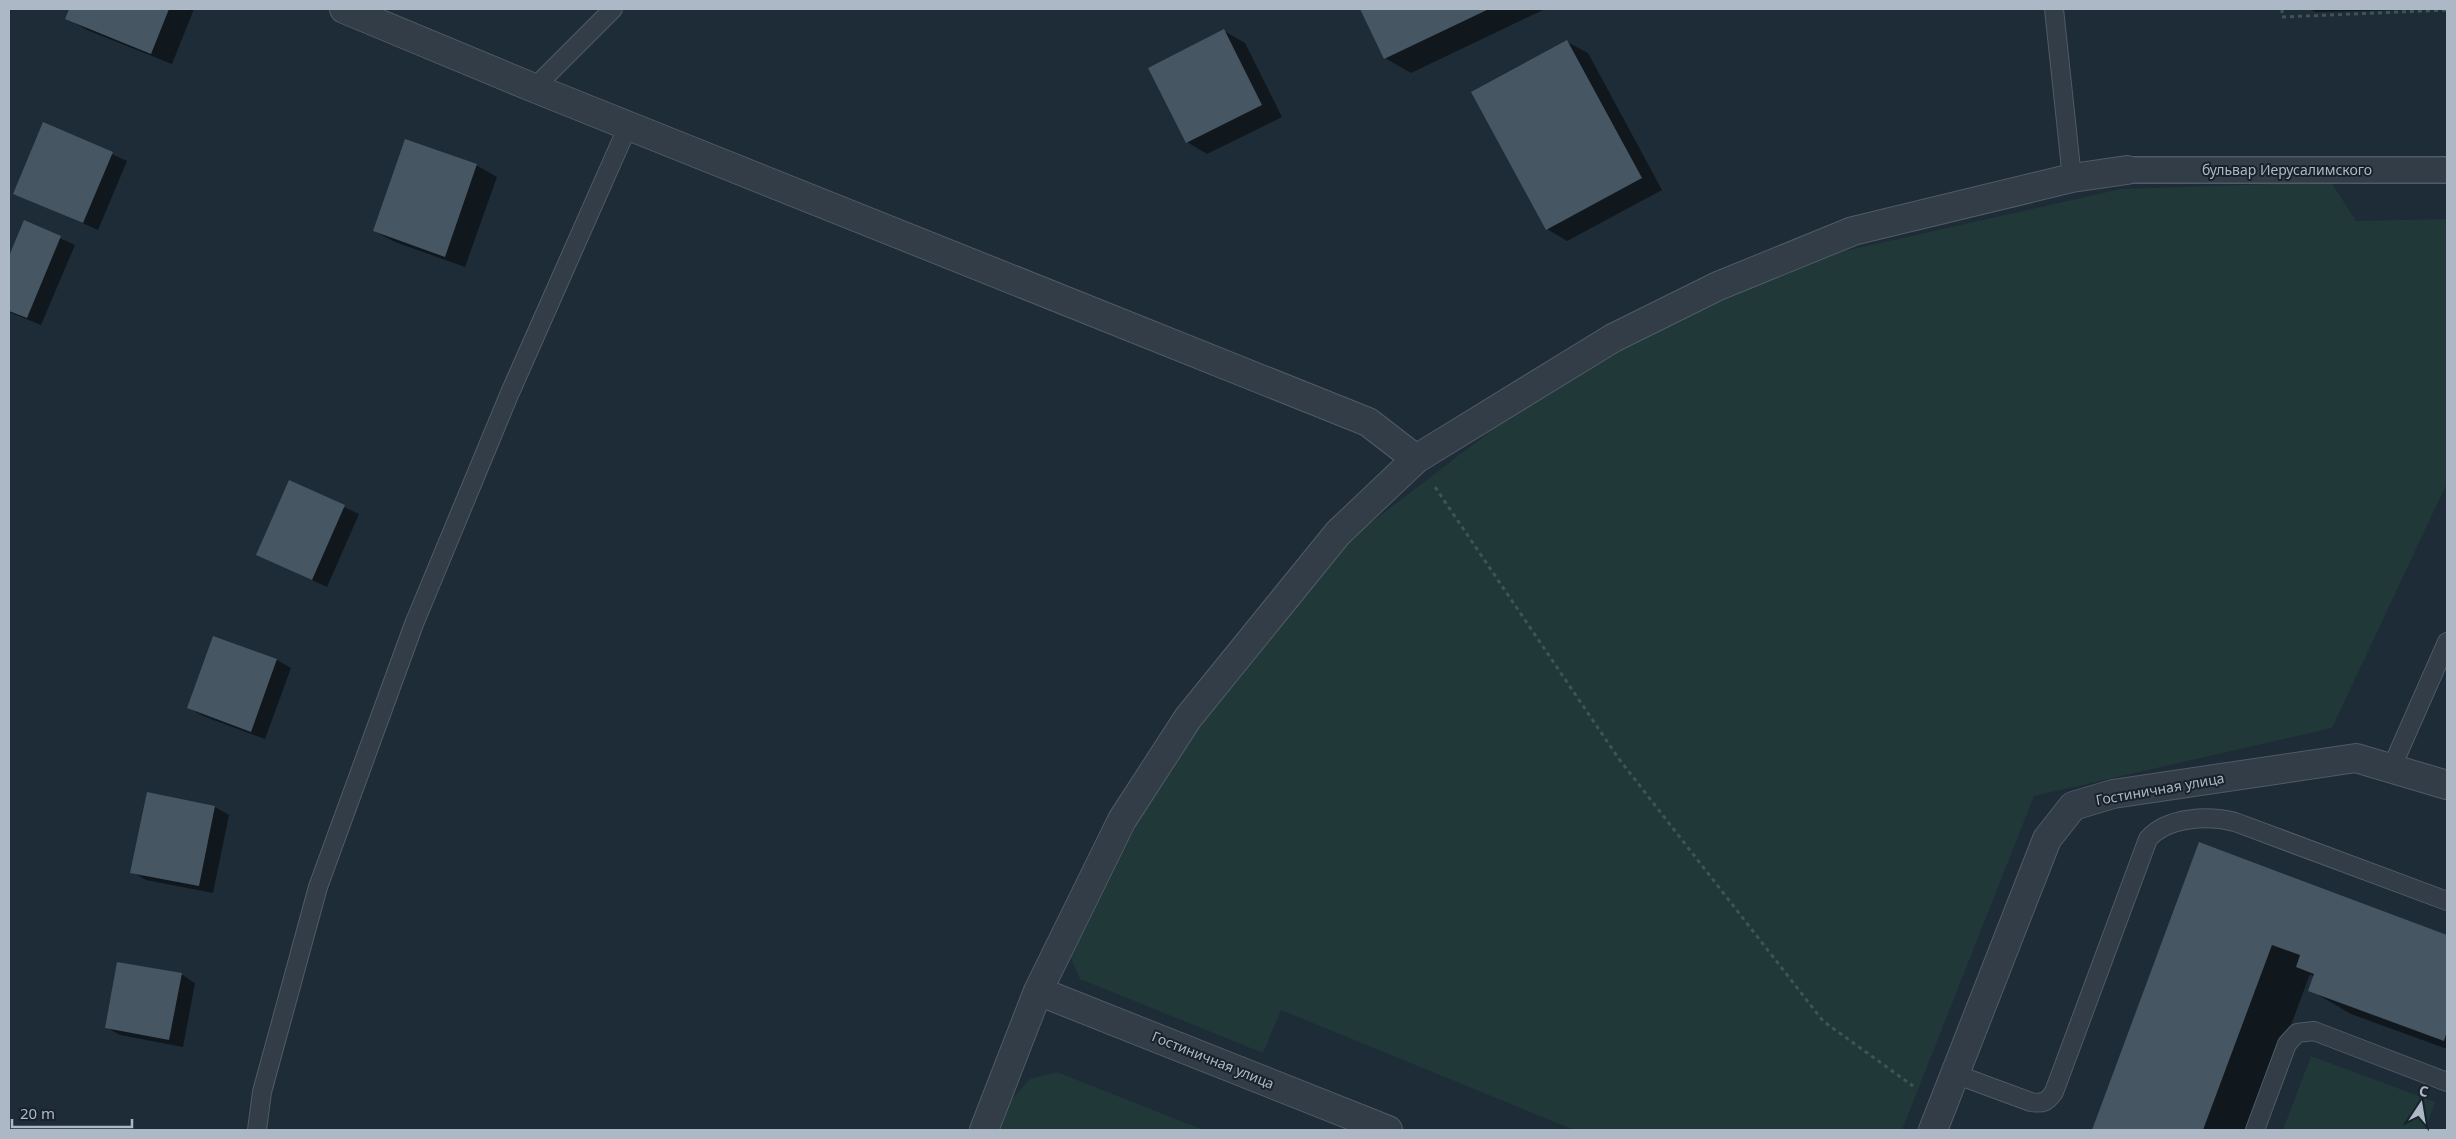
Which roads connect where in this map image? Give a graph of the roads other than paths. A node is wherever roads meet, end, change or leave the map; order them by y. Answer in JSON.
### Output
{"nodes":[{"id":1,"x":344,"y":9,"type":"edge"},
{"id":2,"x":614,"y":9,"type":"edge"},
{"id":3,"x":2054,"y":9,"type":"edge"},
{"id":4,"x":534,"y":88,"type":"junction"},
{"id":5,"x":628,"y":126,"type":"junction"},
{"id":6,"x":2127,"y":170,"type":"joint"},
{"id":7,"x":2447,"y":170,"type":"edge"},
{"id":8,"x":2072,"y":178,"type":"junction"},
{"id":9,"x":1416,"y":459,"type":"junction"},
{"id":10,"x":2447,"y":642,"type":"edge"},
{"id":11,"x":2391,"y":769,"type":"junction"},
{"id":12,"x":2447,"y":785,"type":"edge"},
{"id":13,"x":2447,"y":902,"type":"edge"},
{"id":14,"x":1038,"y":991,"type":"junction"},
{"id":15,"x":1955,"y":1074,"type":"junction"},
{"id":16,"x":2447,"y":1082,"type":"edge"},
{"id":17,"x":1937,"y":1119,"type":"edge"},
{"id":18,"x":257,"y":1130,"type":"edge"},
{"id":19,"x":984,"y":1130,"type":"edge"},
{"id":20,"x":1388,"y":1130,"type":"edge"},
{"id":21,"x":2255,"y":1130,"type":"edge"}],
"edges":[{"from":1,"to":4,"type":"street"},
{"from":2,"to":4,"type":"lane"},
{"from":3,"to":8,"type":"lane"},
{"from":4,"to":5,"type":"street"},
{"from":5,"to":9,"type":"street"},
{"from":5,"to":18,"type":"lane"},
{"from":6,"to":7,"type":"street","name":"бульвар Иерусалимского"},
{"from":6,"to":8,"type":"street"},
{"from":8,"to":9,"type":"street"},
{"from":9,"to":14,"type":"street"},
{"from":10,"to":11,"type":"lane"},
{"from":11,"to":12,"type":"street","name":"Гостиничная улица"},
{"from":11,"to":15,"type":"street","name":"Гостиничная улица"},
{"from":13,"to":15,"type":"lane"},
{"from":14,"to":19,"type":"street"},
{"from":14,"to":20,"type":"street","name":"Гостиничная улица"},
{"from":15,"to":17,"type":"street","name":"Гостиничная улица"},
{"from":16,"to":21,"type":"lane"}]}
